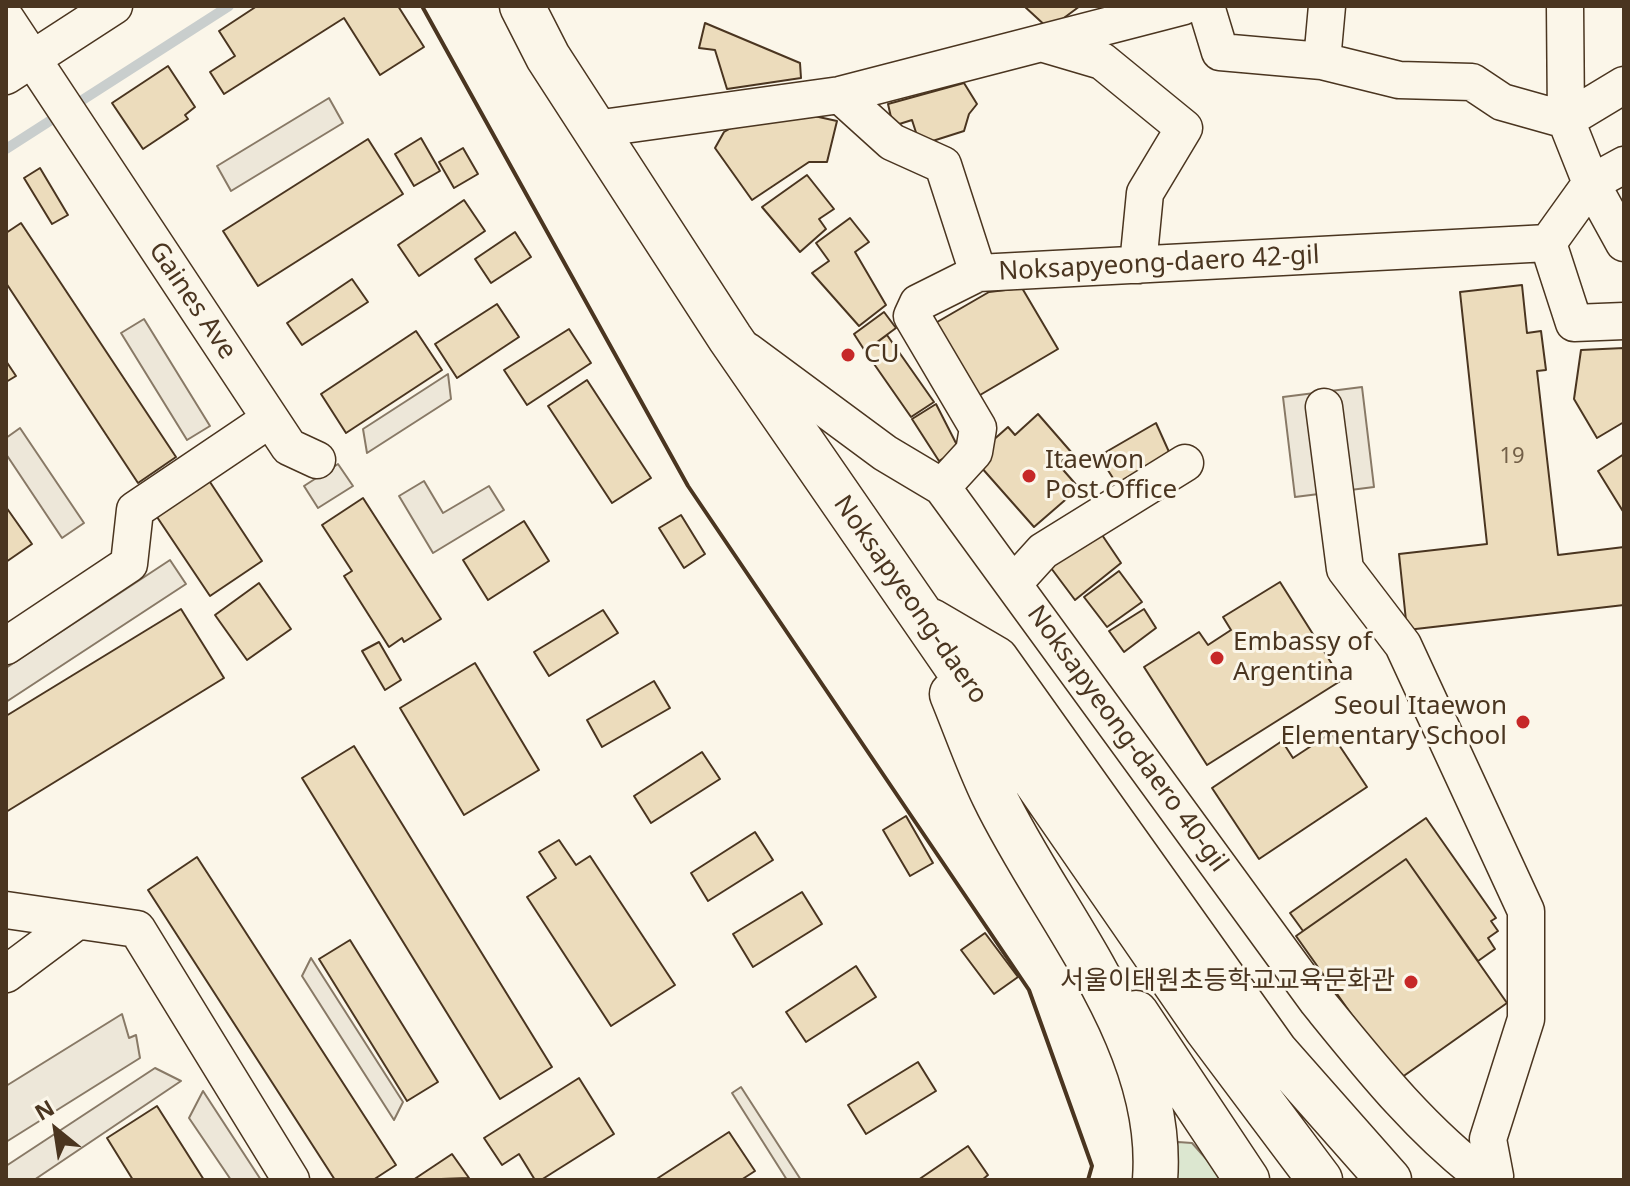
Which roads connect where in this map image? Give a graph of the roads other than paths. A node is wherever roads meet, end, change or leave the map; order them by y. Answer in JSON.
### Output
{"nodes":[{"id":1,"x":114,"y":6,"type":"edge"},
{"id":2,"x":522,"y":6,"type":"edge"},
{"id":3,"x":1184,"y":6,"type":"edge"},
{"id":4,"x":1206,"y":6,"type":"edge"},
{"id":5,"x":1327,"y":6,"type":"edge"},
{"id":6,"x":1565,"y":6,"type":"edge"},
{"id":7,"x":6,"y":19,"type":"edge"},
{"id":8,"x":1039,"y":42,"type":"junction"},
{"id":9,"x":1322,"y":61,"type":"junction"},
{"id":10,"x":19,"y":68,"type":"edge"},
{"id":11,"x":1624,"y":85,"type":"edge"},
{"id":12,"x":840,"y":95,"type":"junction"},
{"id":13,"x":1566,"y":120,"type":"junction"},
{"id":14,"x":595,"y":129,"type":"junction"},
{"id":15,"x":1624,"y":165,"type":"edge"},
{"id":16,"x":1591,"y":183,"type":"junction"},
{"id":17,"x":1548,"y":243,"type":"junction"},
{"id":18,"x":1624,"y":243,"type":"edge"},
{"id":19,"x":1138,"y":265,"type":"junction"},
{"id":20,"x":978,"y":273,"type":"junction"},
{"id":21,"x":1624,"y":321,"type":"edge"},
{"id":22,"x":730,"y":338,"type":"junction"},
{"id":23,"x":1324,"y":407,"type":"dead end"},
{"id":24,"x":270,"y":419,"type":"junction"},
{"id":25,"x":317,"y":460,"type":"dead end"},
{"id":26,"x":1185,"y":463,"type":"dead end"},
{"id":27,"x":942,"y":487,"type":"junction"},
{"id":28,"x":1014,"y":583,"type":"junction"},
{"id":29,"x":919,"y":614,"type":"junction"},
{"id":30,"x":6,"y":646,"type":"edge"},
{"id":31,"x":994,"y":796,"type":"junction"},
{"id":32,"x":6,"y":910,"type":"edge"},
{"id":33,"x":77,"y":921,"type":"junction"},
{"id":34,"x":6,"y":974,"type":"edge"},
{"id":35,"x":291,"y":1180,"type":"edge"},
{"id":36,"x":1155,"y":1180,"type":"edge"},
{"id":37,"x":1247,"y":1180,"type":"edge"},
{"id":38,"x":1320,"y":1180,"type":"edge"},
{"id":39,"x":1389,"y":1180,"type":"edge"},
{"id":40,"x":1489,"y":1180,"type":"edge"}],
"edges":[{"from":1,"to":10,"type":"street"},
{"from":2,"to":14,"type":"main road","name":"Noksapyeong-daero"},
{"from":3,"to":8,"type":"street"},
{"from":4,"to":9,"type":"street"},
{"from":5,"to":9,"type":"street"},
{"from":6,"to":13,"type":"street"},
{"from":7,"to":10,"type":"street","name":"Gaines Ave"},
{"from":8,"to":12,"type":"street"},
{"from":8,"to":19,"type":"street"},
{"from":9,"to":13,"type":"street"},
{"from":10,"to":24,"type":"street","name":"Gaines Ave"},
{"from":11,"to":13,"type":"street"},
{"from":12,"to":14,"type":"street"},
{"from":12,"to":20,"type":"street"},
{"from":13,"to":16,"type":"street"},
{"from":14,"to":22,"type":"main road","name":"Noksapyeong-daero"},
{"from":15,"to":16,"type":"street"},
{"from":16,"to":17,"type":"street"},
{"from":16,"to":18,"type":"street"},
{"from":17,"to":19,"type":"street","name":"Noksapyeong-daero 42-gil"},
{"from":17,"to":21,"type":"street"},
{"from":19,"to":20,"type":"street","name":"Noksapyeong-daero 42-gil"},
{"from":20,"to":27,"type":"street","name":"Noksapyeong-daero 42-gil"},
{"from":22,"to":27,"type":"street","name":"Noksapyeong-daero 40-gil"},
{"from":22,"to":29,"type":"main road","name":"Noksapyeong-daero"},
{"from":23,"to":40,"type":"street"},
{"from":24,"to":25,"type":"street","name":"Gaines Ave"},
{"from":24,"to":30,"type":"street"},
{"from":26,"to":28,"type":"street"},
{"from":27,"to":28,"type":"street","name":"Noksapyeong-daero 40-gil"},
{"from":28,"to":40,"type":"street","name":"Noksapyeong-daero 40-gil"},
{"from":29,"to":31,"type":"main road"},
{"from":29,"to":38,"type":"main road","name":"Noksapyeong-daero"},
{"from":29,"to":39,"type":"main road"},
{"from":31,"to":36,"type":"main road"},
{"from":31,"to":37,"type":"main road"},
{"from":32,"to":33,"type":"street"},
{"from":33,"to":34,"type":"street"},
{"from":33,"to":35,"type":"street"}]}
